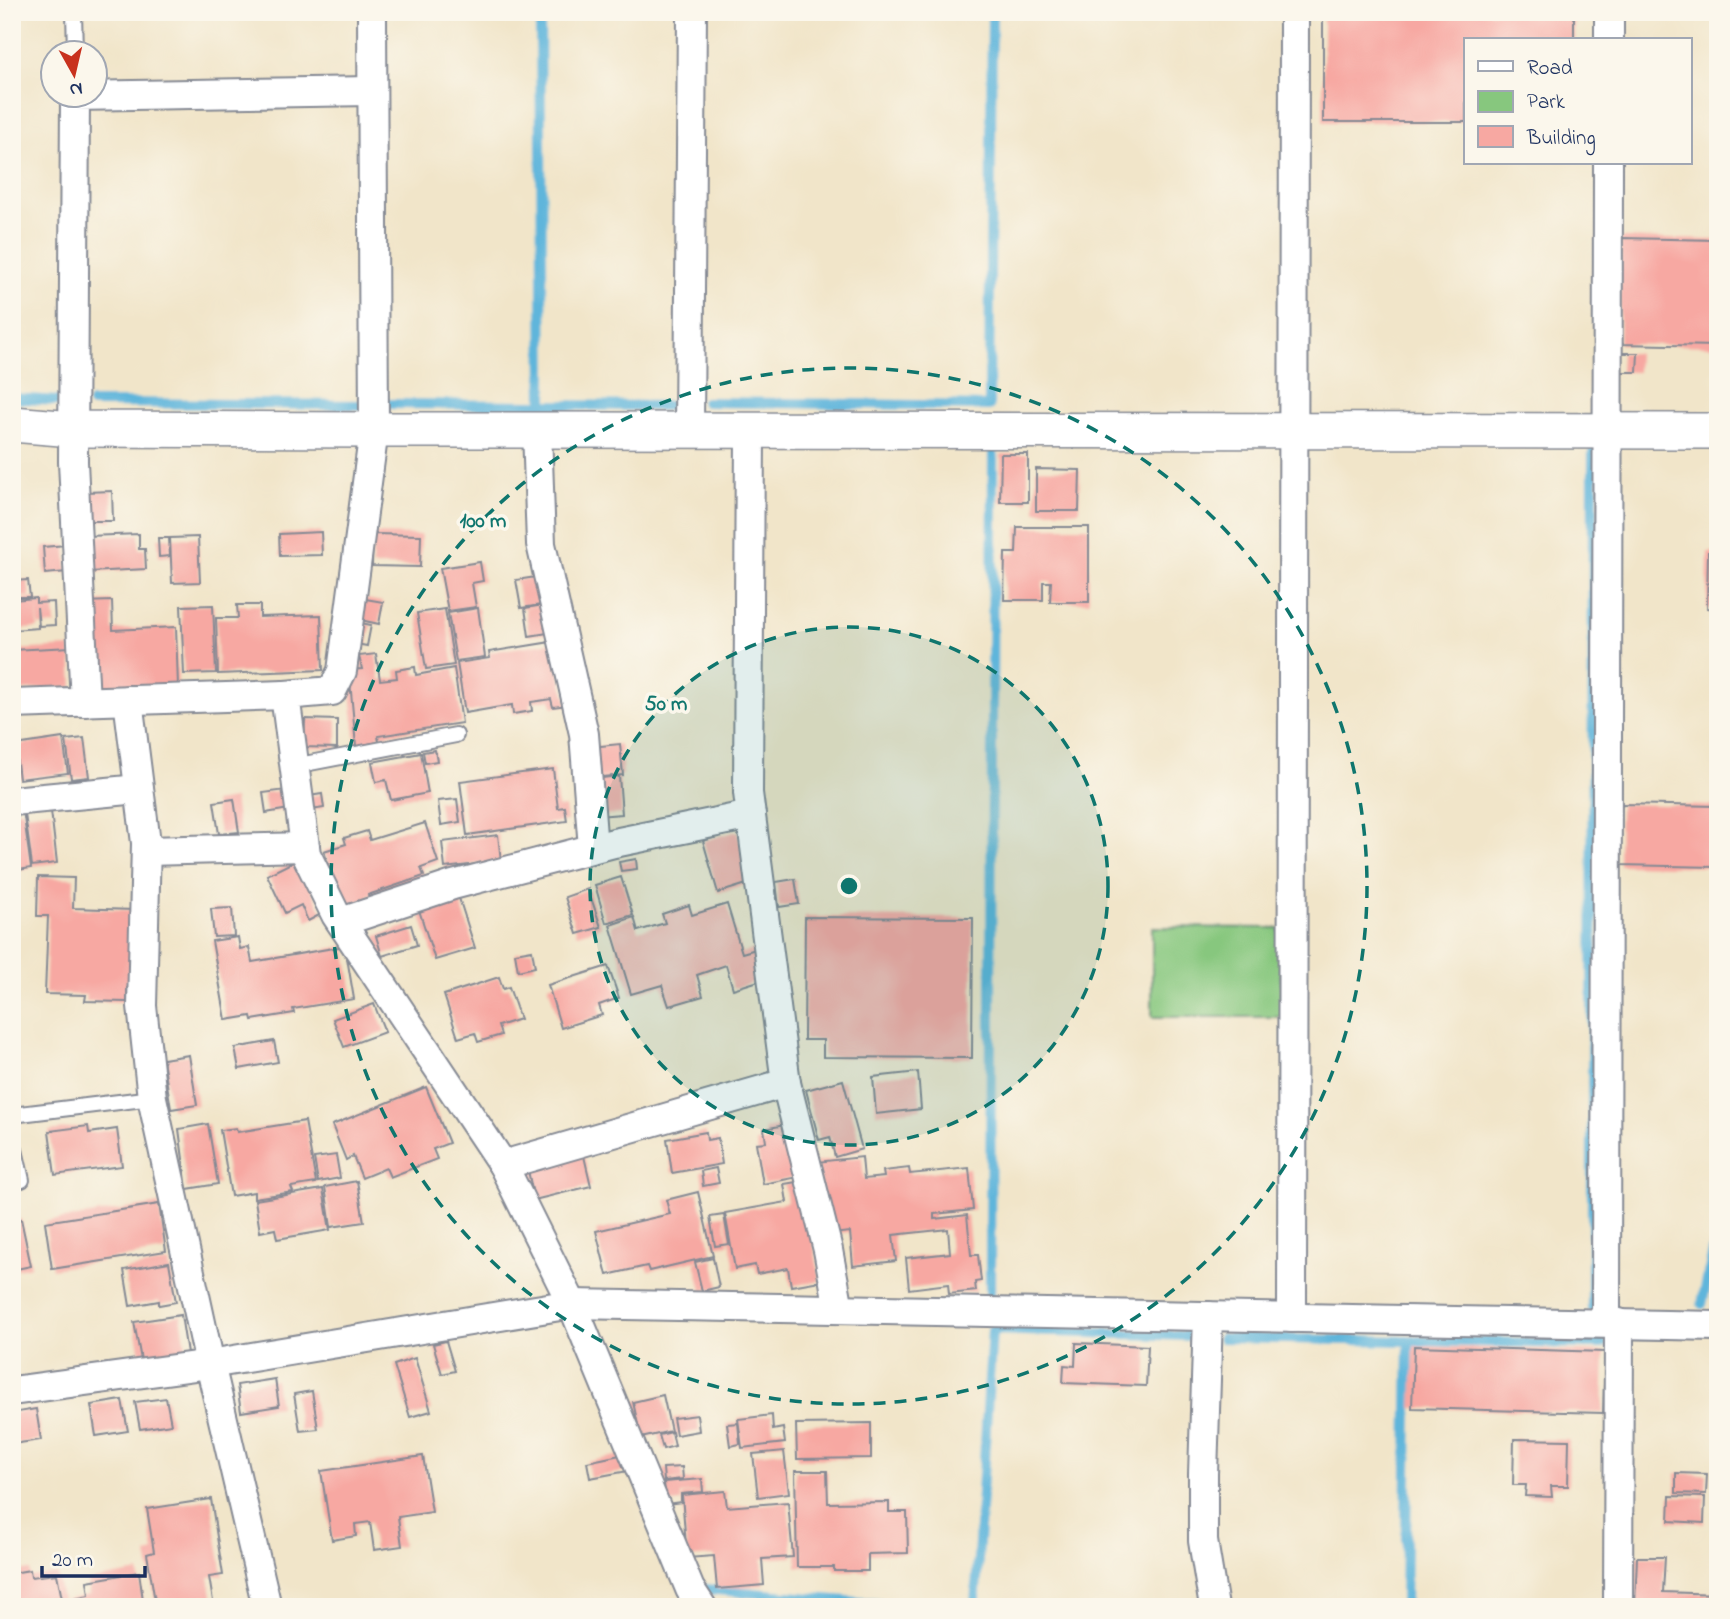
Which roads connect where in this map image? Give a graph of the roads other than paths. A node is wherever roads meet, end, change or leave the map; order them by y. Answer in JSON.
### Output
{"nodes":[{"id":1,"x":74,"y":12,"type":"edge"},
{"id":2,"x":372,"y":12,"type":"edge"},
{"id":3,"x":692,"y":12,"type":"edge"},
{"id":4,"x":1294,"y":12,"type":"edge"},
{"id":5,"x":1609,"y":12,"type":"edge"},
{"id":6,"x":75,"y":38,"type":"edge"},
{"id":7,"x":1609,"y":38,"type":"edge"},
{"id":8,"x":372,"y":90,"type":"junction"},
{"id":9,"x":108,"y":94,"type":"edge"},
{"id":10,"x":75,"y":108,"type":"edge"},
{"id":11,"x":1608,"y":164,"type":"edge"},
{"id":12,"x":12,"y":424,"type":"edge"},
{"id":13,"x":73,"y":429,"type":"junction"},
{"id":14,"x":374,"y":430,"type":"junction"},
{"id":15,"x":537,"y":430,"type":"junction"},
{"id":16,"x":1608,"y":430,"type":"junction"},
{"id":17,"x":689,"y":431,"type":"junction"},
{"id":18,"x":750,"y":431,"type":"junction"},
{"id":19,"x":1718,"y":431,"type":"edge"},
{"id":20,"x":1295,"y":432,"type":"junction"},
{"id":21,"x":285,"y":695,"type":"junction"},
{"id":22,"x":128,"y":700,"type":"junction"},
{"id":23,"x":85,"y":702,"type":"junction"},
{"id":24,"x":12,"y":705,"type":"edge"},
{"id":25,"x":456,"y":735,"type":"dead end"},
{"id":26,"x":294,"y":766,"type":"junction"},
{"id":27,"x":139,"y":789,"type":"junction"},
{"id":28,"x":12,"y":801,"type":"edge"},
{"id":29,"x":751,"y":815,"type":"junction"},
{"id":30,"x":305,"y":847,"type":"junction"},
{"id":31,"x":593,"y":848,"type":"junction"},
{"id":32,"x":145,"y":851,"type":"junction"},
{"id":33,"x":341,"y":922,"type":"junction"},
{"id":34,"x":786,"y":1083,"type":"junction"},
{"id":35,"x":152,"y":1098,"type":"junction"},
{"id":36,"x":12,"y":1115,"type":"edge"},
{"id":37,"x":12,"y":1137,"type":"edge"},
{"id":38,"x":503,"y":1166,"type":"junction"},
{"id":39,"x":12,"y":1182,"type":"edge"},
{"id":40,"x":572,"y":1304,"type":"junction"},
{"id":41,"x":839,"y":1309,"type":"junction"},
{"id":42,"x":1208,"y":1316,"type":"junction"},
{"id":43,"x":1292,"y":1318,"type":"junction"},
{"id":44,"x":1613,"y":1323,"type":"junction"},
{"id":45,"x":1718,"y":1326,"type":"edge"},
{"id":46,"x":210,"y":1364,"type":"junction"},
{"id":47,"x":12,"y":1391,"type":"edge"},
{"id":48,"x":267,"y":1607,"type":"edge"},
{"id":49,"x":702,"y":1607,"type":"edge"},
{"id":50,"x":1213,"y":1607,"type":"edge"},
{"id":51,"x":1618,"y":1607,"type":"edge"}],
"edges":[{"from":1,"to":6,"type":"lane"},
{"from":2,"to":8,"type":"street"},
{"from":3,"to":17,"type":"street"},
{"from":4,"to":20,"type":"street"},
{"from":5,"to":7,"type":"street"},
{"from":8,"to":9,"type":"street"},
{"from":8,"to":14,"type":"street"},
{"from":10,"to":13,"type":"street"},
{"from":11,"to":16,"type":"street"},
{"from":12,"to":13,"type":"street"},
{"from":13,"to":14,"type":"street"},
{"from":13,"to":23,"type":"street"},
{"from":14,"to":15,"type":"street"},
{"from":14,"to":21,"type":"street"},
{"from":15,"to":17,"type":"street"},
{"from":15,"to":31,"type":"street"},
{"from":16,"to":19,"type":"street"},
{"from":16,"to":20,"type":"street"},
{"from":16,"to":44,"type":"street"},
{"from":17,"to":18,"type":"street"},
{"from":18,"to":20,"type":"street"},
{"from":18,"to":29,"type":"street"},
{"from":20,"to":43,"type":"street"},
{"from":21,"to":22,"type":"street"},
{"from":21,"to":26,"type":"street"},
{"from":22,"to":23,"type":"street"},
{"from":22,"to":27,"type":"street"},
{"from":23,"to":24,"type":"street"},
{"from":25,"to":26,"type":"lane"},
{"from":26,"to":30,"type":"street"},
{"from":27,"to":28,"type":"street"},
{"from":27,"to":32,"type":"street"},
{"from":29,"to":31,"type":"street"},
{"from":29,"to":34,"type":"street"},
{"from":30,"to":32,"type":"street"},
{"from":30,"to":33,"type":"street"},
{"from":31,"to":33,"type":"street"},
{"from":32,"to":35,"type":"street"},
{"from":33,"to":38,"type":"street"},
{"from":34,"to":38,"type":"street"},
{"from":34,"to":41,"type":"street"},
{"from":35,"to":36,"type":"lane"},
{"from":35,"to":46,"type":"street"},
{"from":37,"to":39,"type":"lane"},
{"from":38,"to":40,"type":"street"},
{"from":40,"to":41,"type":"street"},
{"from":40,"to":46,"type":"street"},
{"from":40,"to":49,"type":"street"},
{"from":41,"to":42,"type":"street"},
{"from":42,"to":43,"type":"street"},
{"from":42,"to":50,"type":"street"},
{"from":43,"to":44,"type":"street"},
{"from":44,"to":45,"type":"street"},
{"from":44,"to":51,"type":"street"},
{"from":46,"to":47,"type":"street"},
{"from":46,"to":48,"type":"street"}]}
